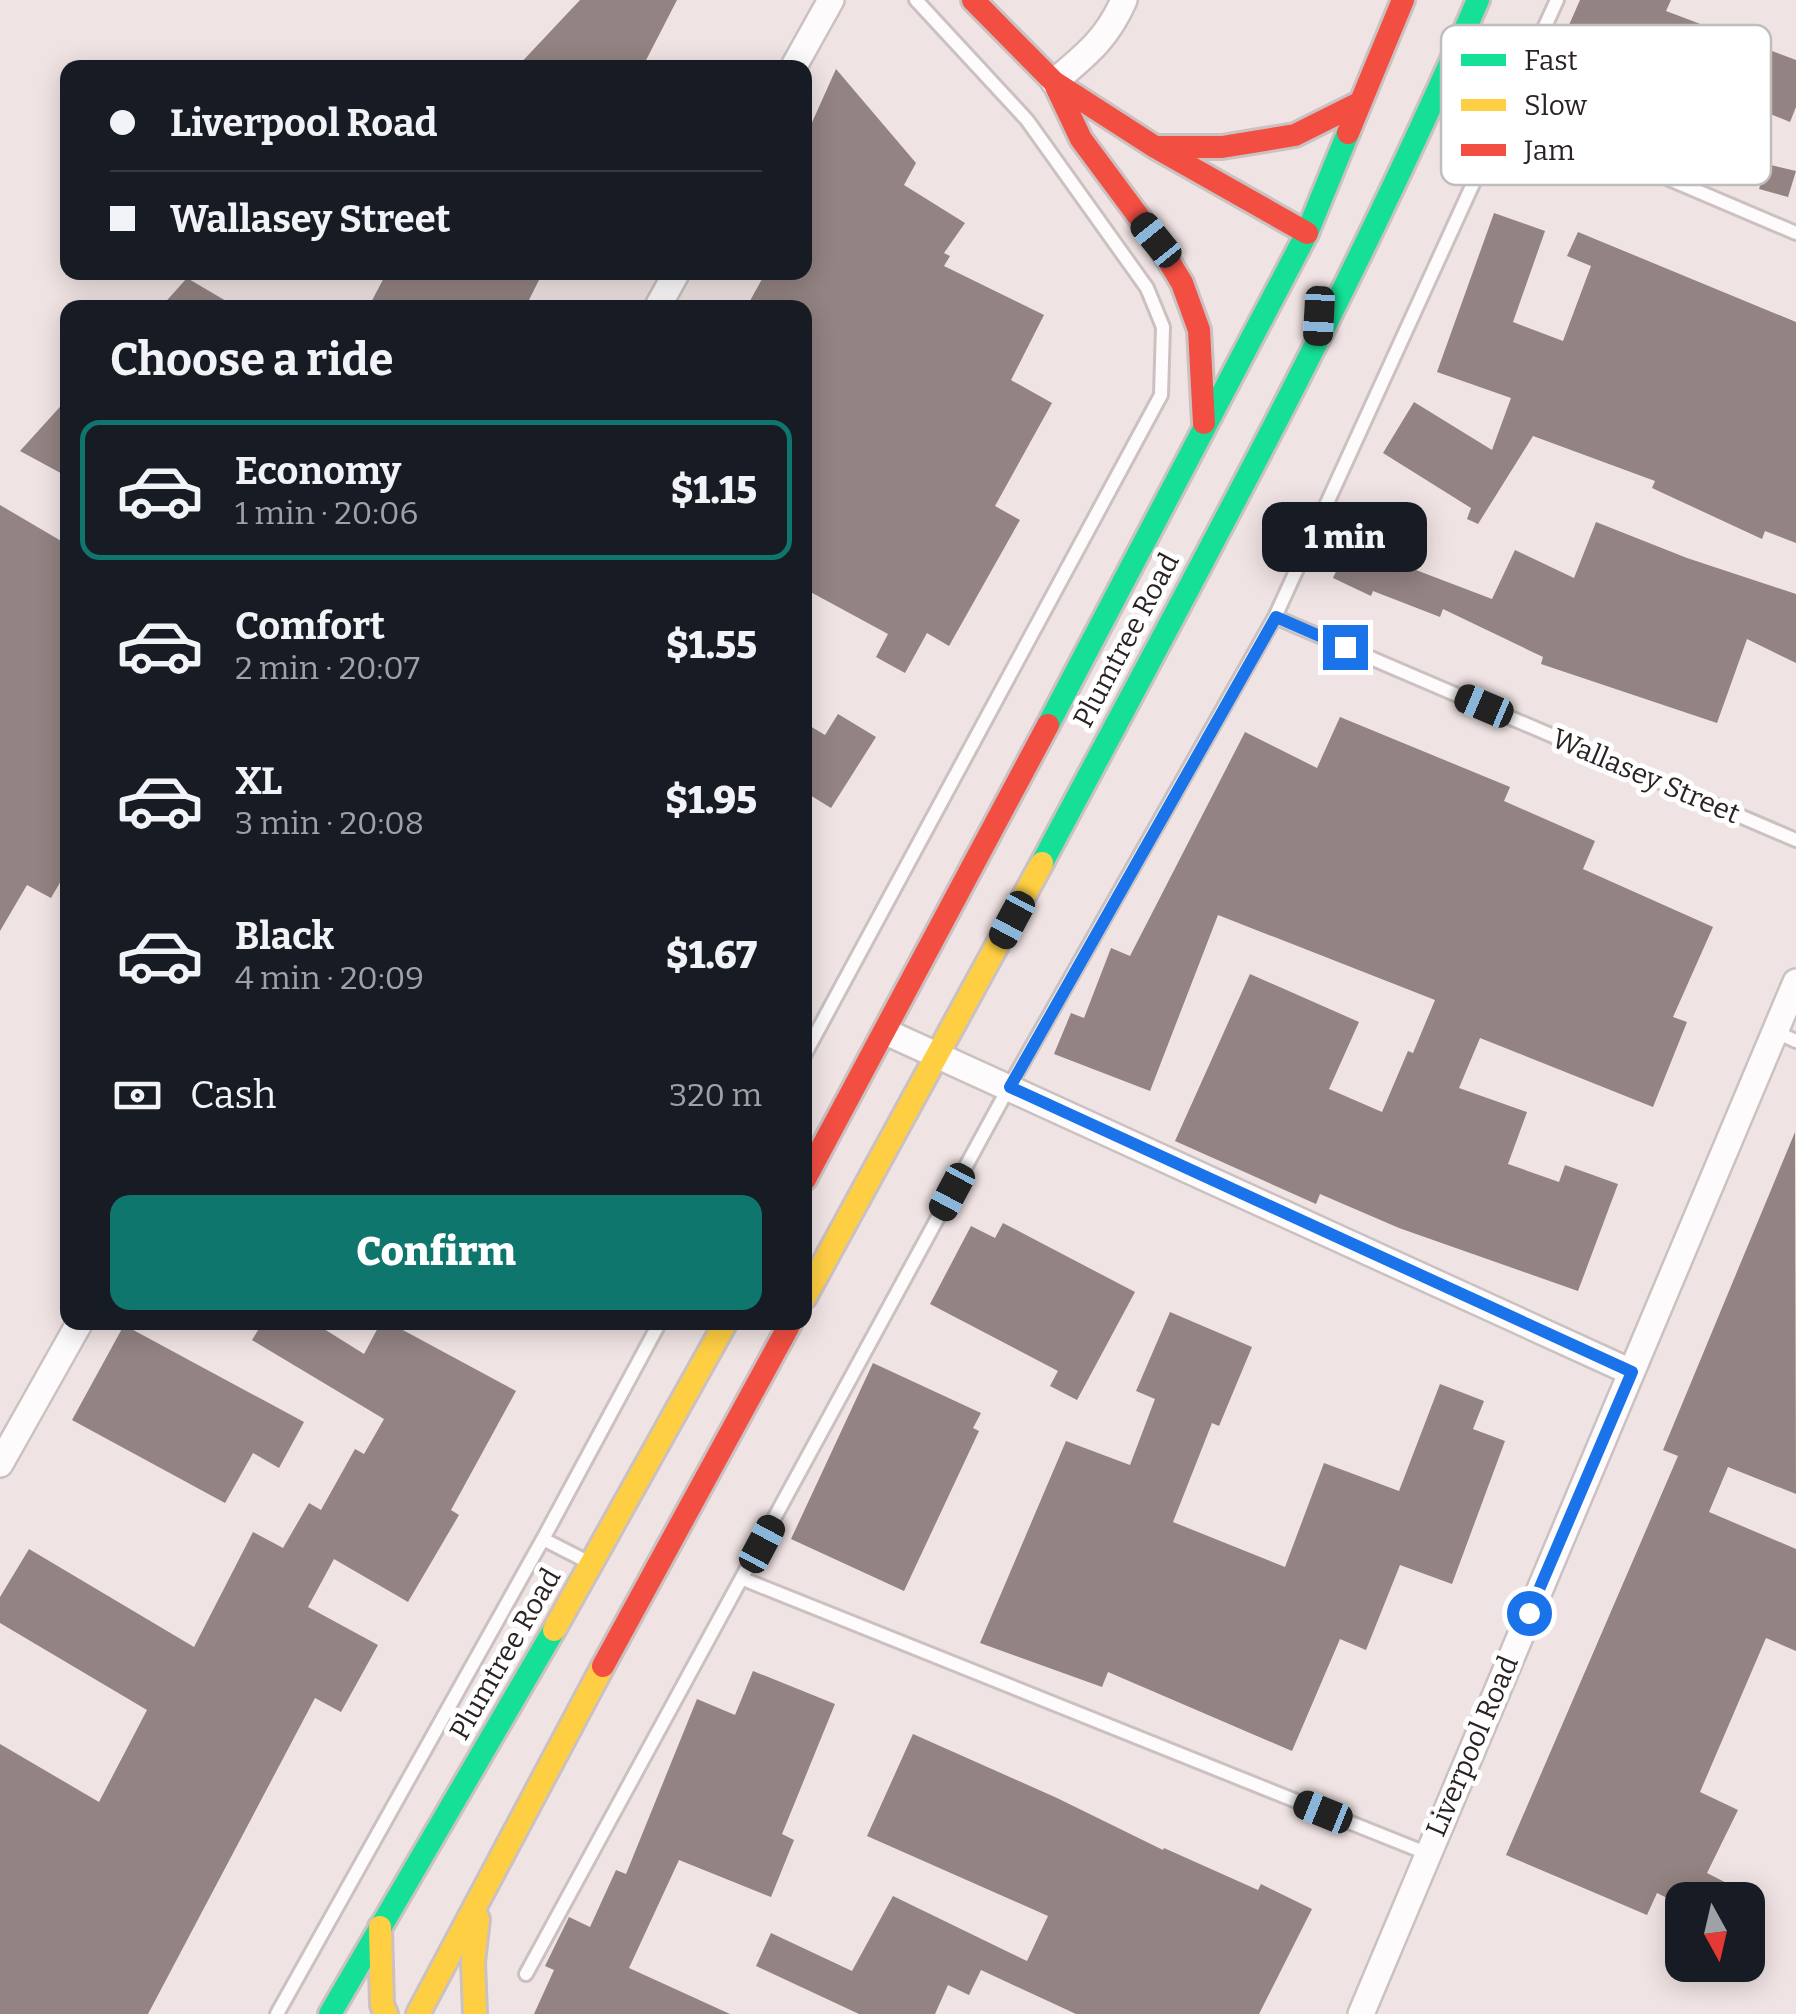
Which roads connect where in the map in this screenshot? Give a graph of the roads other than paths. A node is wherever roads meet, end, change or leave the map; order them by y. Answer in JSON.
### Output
{"nodes":[{"id":1,"x":832,"y":0,"type":"edge"},
{"id":2,"x":916,"y":0,"type":"edge"},
{"id":3,"x":973,"y":0,"type":"edge"},
{"id":4,"x":1124,"y":0,"type":"edge"},
{"id":5,"x":1403,"y":0,"type":"edge"},
{"id":6,"x":1478,"y":0,"type":"edge"},
{"id":7,"x":1557,"y":0,"type":"edge"},
{"id":8,"x":1467,"y":25,"type":"edge"},
{"id":9,"x":1546,"y":25,"type":"edge"},
{"id":10,"x":798,"y":60,"type":"edge"},
{"id":11,"x":1054,"y":82,"type":"junction"},
{"id":12,"x":1441,"y":85,"type":"edge"},
{"id":13,"x":1359,"y":103,"type":"junction"},
{"id":14,"x":1155,"y":148,"type":"junction"},
{"id":15,"x":1413,"y":150,"type":"junction"},
{"id":16,"x":1473,"y":185,"type":"edge"},
{"id":17,"x":1683,"y":185,"type":"edge"},
{"id":18,"x":1364,"y":197,"type":"dead end"},
{"id":19,"x":1336,"y":217,"type":"dead end"},
{"id":20,"x":1306,"y":233,"type":"junction"},
{"id":21,"x":1796,"y":233,"type":"edge"},
{"id":22,"x":1318,"y":345,"type":"junction"},
{"id":23,"x":1204,"y":425,"type":"junction"},
{"id":24,"x":1276,"y":617,"type":"junction"},
{"id":25,"x":1796,"y":840,"type":"edge"},
{"id":26,"x":1796,"y":982,"type":"edge"},
{"id":27,"x":886,"y":1032,"type":"junction"},
{"id":28,"x":1786,"y":1037,"type":"edge"},
{"id":29,"x":812,"y":1041,"type":"edge"},
{"id":30,"x":940,"y":1055,"type":"junction"},
{"id":31,"x":1010,"y":1087,"type":"junction"},
{"id":32,"x":812,"y":1166,"type":"edge"},
{"id":33,"x":812,"y":1285,"type":"edge"},
{"id":34,"x":75,"y":1330,"type":"edge"},
{"id":35,"x":656,"y":1330,"type":"edge"},
{"id":36,"x":722,"y":1330,"type":"edge"},
{"id":37,"x":787,"y":1330,"type":"edge"},
{"id":38,"x":1632,"y":1372,"type":"junction"},
{"id":39,"x":0,"y":1464,"type":"edge"},
{"id":40,"x":543,"y":1539,"type":"junction"},
{"id":41,"x":592,"y":1564,"type":"junction"},
{"id":42,"x":743,"y":1579,"type":"junction"},
{"id":43,"x":1426,"y":1854,"type":"junction"},
{"id":44,"x":480,"y":1902,"type":"junction"},
{"id":45,"x":380,"y":1926,"type":"junction"},
{"id":46,"x":526,"y":1974,"type":"dead end"},
{"id":47,"x":277,"y":2014,"type":"edge"},
{"id":48,"x":330,"y":2014,"type":"edge"},
{"id":49,"x":386,"y":2014,"type":"edge"},
{"id":50,"x":418,"y":2014,"type":"edge"},
{"id":51,"x":475,"y":2014,"type":"edge"},
{"id":52,"x":1361,"y":2014,"type":"edge"}],
"edges":[{"from":1,"to":10,"type":"street"},
{"from":2,"to":29,"type":"lane"},
{"from":3,"to":11,"type":"main road"},
{"from":4,"to":11,"type":"street"},
{"from":5,"to":13,"type":"main road","name":"Plumtree Road"},
{"from":6,"to":8,"type":"main road","name":"Plumtree Road"},
{"from":7,"to":9,"type":"lane"},
{"from":11,"to":14,"type":"main road"},
{"from":11,"to":23,"type":"main road"},
{"from":12,"to":15,"type":"main road","name":"Plumtree Road"},
{"from":13,"to":14,"type":"main road"},
{"from":13,"to":20,"type":"main road","name":"Plumtree Road"},
{"from":14,"to":20,"type":"main road"},
{"from":15,"to":18,"type":"main road"},
{"from":15,"to":22,"type":"main road","name":"Plumtree Road"},
{"from":16,"to":24,"type":"lane"},
{"from":17,"to":21,"type":"lane"},
{"from":19,"to":20,"type":"main road"},
{"from":20,"to":22,"type":"main road"},
{"from":20,"to":23,"type":"main road","name":"Plumtree Road"},
{"from":22,"to":30,"type":"main road","name":"Plumtree Road"},
{"from":23,"to":27,"type":"main road","name":"Plumtree Road"},
{"from":24,"to":25,"type":"lane","name":"Wallasey Street"},
{"from":24,"to":31,"type":"lane"},
{"from":26,"to":28,"type":"street","name":"Liverpool Road"},
{"from":27,"to":30,"type":"street"},
{"from":27,"to":32,"type":"main road","name":"Plumtree Road"},
{"from":28,"to":38,"type":"street","name":"Liverpool Road"},
{"from":30,"to":31,"type":"street"},
{"from":30,"to":33,"type":"main road","name":"Plumtree Road"},
{"from":31,"to":38,"type":"street"},
{"from":31,"to":42,"type":"lane"},
{"from":34,"to":39,"type":"street"},
{"from":35,"to":40,"type":"lane"},
{"from":36,"to":41,"type":"main road","name":"Plumtree Road"},
{"from":37,"to":44,"type":"main road"},
{"from":38,"to":43,"type":"street","name":"Liverpool Road"},
{"from":40,"to":41,"type":"lane"},
{"from":40,"to":47,"type":"lane"},
{"from":41,"to":45,"type":"main road","name":"Plumtree Road"},
{"from":42,"to":43,"type":"lane"},
{"from":42,"to":46,"type":"lane"},
{"from":43,"to":52,"type":"street","name":"Liverpool Road"},
{"from":44,"to":50,"type":"main road"},
{"from":44,"to":51,"type":"main road"},
{"from":45,"to":48,"type":"main road","name":"Plumtree Road"},
{"from":45,"to":49,"type":"main road"}]}
